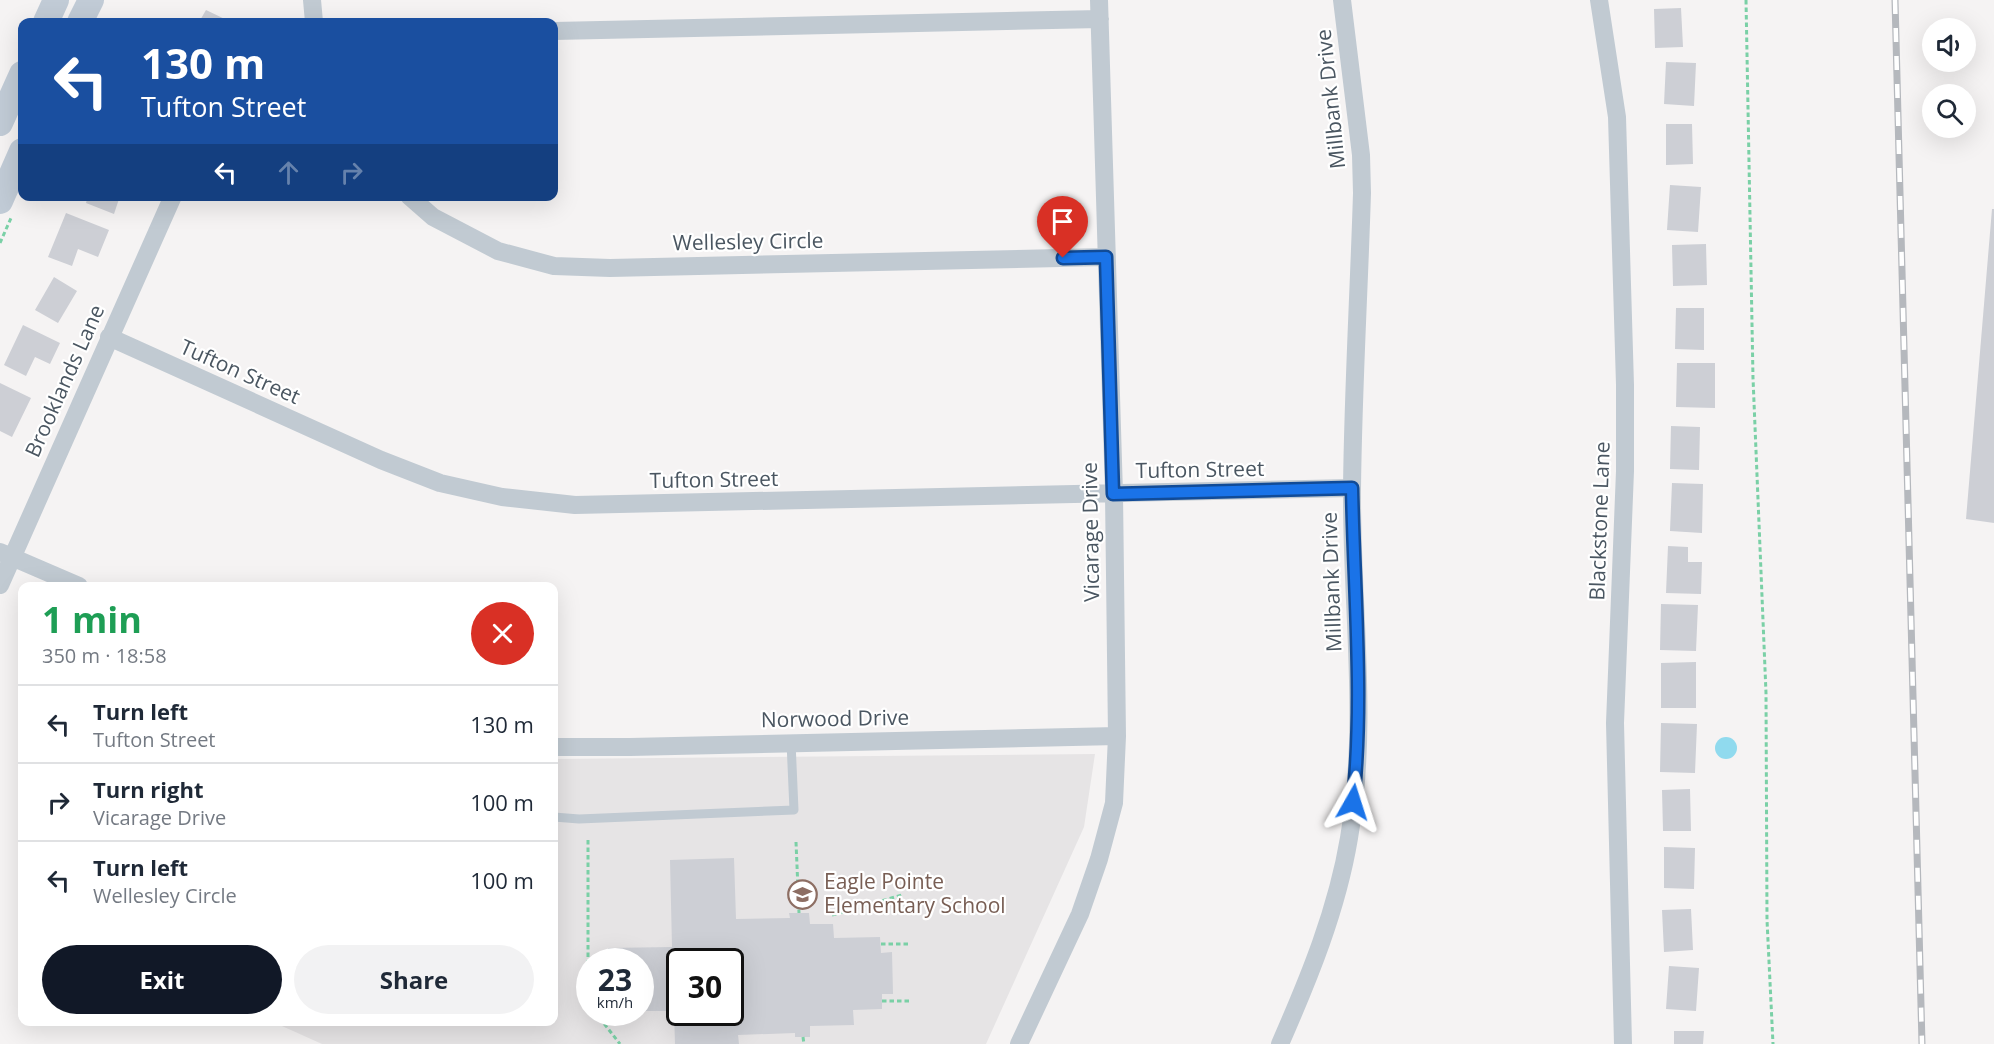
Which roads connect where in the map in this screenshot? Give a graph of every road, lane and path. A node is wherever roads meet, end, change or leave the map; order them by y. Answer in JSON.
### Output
{"nodes":[{"id":1,"x":56,"y":0,"type":"edge"},
{"id":2,"x":91,"y":0,"type":"edge"},
{"id":3,"x":312,"y":0,"type":"edge"},
{"id":4,"x":1099,"y":0,"type":"edge"},
{"id":5,"x":1342,"y":0,"type":"edge"},
{"id":6,"x":1599,"y":0,"type":"edge"},
{"id":7,"x":1746,"y":0,"type":"edge"},
{"id":8,"x":48,"y":18,"type":"edge"},
{"id":9,"x":83,"y":18,"type":"edge"},
{"id":10,"x":314,"y":18,"type":"edge"},
{"id":11,"x":1100,"y":19,"type":"junction"},
{"id":12,"x":558,"y":31,"type":"edge"},
{"id":13,"x":18,"y":83,"type":"edge"},
{"id":14,"x":0,"y":123,"type":"edge"},
{"id":15,"x":18,"y":160,"type":"edge"},
{"id":16,"x":0,"y":201,"type":"edge"},
{"id":17,"x":171,"y":201,"type":"edge"},
{"id":18,"x":414,"y":201,"type":"edge"},
{"id":19,"x":1106,"y":257,"type":"junction"},
{"id":20,"x":109,"y":338,"type":"junction"},
{"id":21,"x":1352,"y":488,"type":"junction"},
{"id":22,"x":1113,"y":494,"type":"junction"},
{"id":23,"x":6,"y":555,"type":"edge"},
{"id":24,"x":70,"y":582,"type":"edge"},
{"id":25,"x":0,"y":585,"type":"edge"},
{"id":26,"x":1117,"y":736,"type":"junction"},
{"id":27,"x":791,"y":742,"type":"junction"},
{"id":28,"x":558,"y":747,"type":"edge"},
{"id":29,"x":558,"y":817,"type":"edge"},
{"id":30,"x":588,"y":840,"type":"dead end"},
{"id":31,"x":796,"y":842,"type":"dead end"},
{"id":32,"x":902,"y":895,"type":"dead end"},
{"id":33,"x":799,"y":913,"type":"dead end"},
{"id":34,"x":832,"y":915,"type":"dead end"},
{"id":35,"x":880,"y":944,"type":"dead end"},
{"id":36,"x":909,"y":944,"type":"dead end"},
{"id":37,"x":589,"y":948,"type":"edge"},
{"id":38,"x":882,"y":1001,"type":"dead end"},
{"id":39,"x":911,"y":1001,"type":"dead end"},
{"id":40,"x":606,"y":1026,"type":"edge"},
{"id":41,"x":803,"y":1037,"type":"dead end"},
{"id":42,"x":621,"y":1044,"type":"edge"},
{"id":43,"x":804,"y":1044,"type":"edge"},
{"id":44,"x":1019,"y":1044,"type":"edge"},
{"id":45,"x":1280,"y":1044,"type":"edge"},
{"id":46,"x":1623,"y":1044,"type":"edge"},
{"id":47,"x":1773,"y":1044,"type":"edge"}],
"edges":[{"from":1,"to":8,"type":"street"},
{"from":2,"to":9,"type":"street"},
{"from":3,"to":10,"type":"street"},
{"from":4,"to":11,"type":"street","name":"Vicarage Drive"},
{"from":5,"to":21,"type":"street","name":"Millbank Drive"},
{"from":6,"to":46,"type":"street","name":"Blackstone Lane"},
{"from":7,"to":47,"type":"path"},
{"from":11,"to":12,"type":"street"},
{"from":11,"to":19,"type":"street","name":"Vicarage Drive"},
{"from":13,"to":14,"type":"street"},
{"from":15,"to":16,"type":"street"},
{"from":17,"to":20,"type":"street","name":"Brooklands Lane"},
{"from":18,"to":19,"type":"street","name":"Wellesley Circle"},
{"from":19,"to":22,"type":"street","name":"Vicarage Drive"},
{"from":20,"to":22,"type":"street","name":"Tufton Street"},
{"from":20,"to":23,"type":"street","name":"Brooklands Lane"},
{"from":21,"to":22,"type":"street","name":"Tufton Street"},
{"from":21,"to":45,"type":"street","name":"Millbank Drive"},
{"from":22,"to":26,"type":"street","name":"Vicarage Drive"},
{"from":23,"to":24,"type":"street"},
{"from":23,"to":25,"type":"street","name":"Brooklands Lane"},
{"from":26,"to":27,"type":"street","name":"Norwood Drive"},
{"from":26,"to":44,"type":"street","name":"Vicarage Drive"},
{"from":27,"to":28,"type":"street","name":"Norwood Drive"},
{"from":27,"to":29,"type":"lane"},
{"from":30,"to":37,"type":"path"},
{"from":31,"to":33,"type":"path"},
{"from":32,"to":34,"type":"path"},
{"from":35,"to":36,"type":"path"},
{"from":38,"to":39,"type":"path"},
{"from":40,"to":42,"type":"path"},
{"from":41,"to":43,"type":"path"}]}
